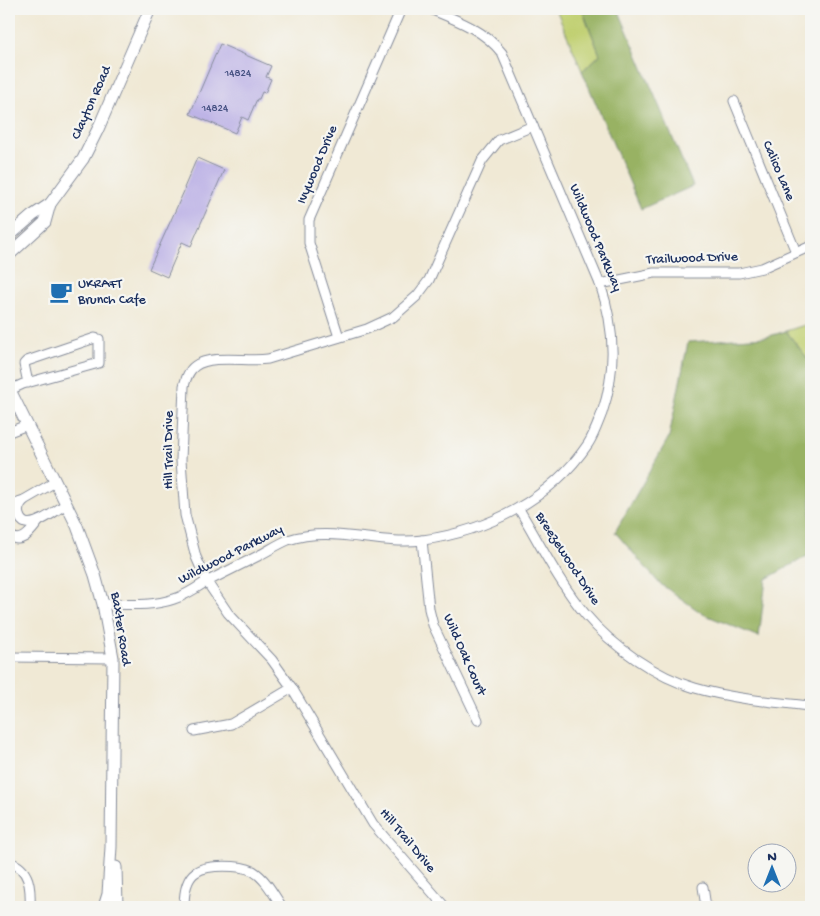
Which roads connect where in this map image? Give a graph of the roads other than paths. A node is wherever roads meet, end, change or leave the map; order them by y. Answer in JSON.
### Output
{"nodes":[{"id":1,"x":150,"y":9,"type":"edge"},
{"id":2,"x":401,"y":9,"type":"edge"},
{"id":3,"x":430,"y":9,"type":"edge"},
{"id":4,"x":734,"y":101,"type":"dead end"},
{"id":5,"x":533,"y":126,"type":"junction"},
{"id":6,"x":50,"y":204,"type":"junction"},
{"id":7,"x":10,"y":235,"type":"edge"},
{"id":8,"x":811,"y":246,"type":"edge"},
{"id":9,"x":796,"y":252,"type":"junction"},
{"id":10,"x":9,"y":255,"type":"edge"},
{"id":11,"x":600,"y":284,"type":"junction"},
{"id":12,"x":339,"y":337,"type":"junction"},
{"id":13,"x":28,"y":383,"type":"junction"},
{"id":14,"x":9,"y":389,"type":"edge"},
{"id":15,"x":27,"y":424,"type":"junction"},
{"id":16,"x":9,"y":432,"type":"edge"},
{"id":17,"x":55,"y":482,"type":"junction"},
{"id":18,"x":24,"y":500,"type":"junction"},
{"id":19,"x":66,"y":504,"type":"junction"},
{"id":20,"x":9,"y":505,"type":"edge"},
{"id":21,"x":519,"y":509,"type":"junction"},
{"id":22,"x":39,"y":521,"type":"junction"},
{"id":23,"x":9,"y":535,"type":"edge"},
{"id":24,"x":422,"y":540,"type":"junction"},
{"id":25,"x":207,"y":582,"type":"junction"},
{"id":26,"x":103,"y":604,"type":"junction"},
{"id":27,"x":9,"y":657,"type":"edge"},
{"id":28,"x":112,"y":658,"type":"junction"},
{"id":29,"x":292,"y":688,"type":"junction"},
{"id":30,"x":811,"y":706,"type":"edge"},
{"id":31,"x":478,"y":720,"type":"dead end"},
{"id":32,"x":194,"y":732,"type":"dead end"},
{"id":33,"x":111,"y":847,"type":"junction"},
{"id":34,"x":9,"y":862,"type":"edge"},
{"id":35,"x":703,"y":887,"type":"dead end"},
{"id":36,"x":108,"y":894,"type":"junction"},
{"id":37,"x":30,"y":907,"type":"edge"},
{"id":38,"x":104,"y":907,"type":"edge"},
{"id":39,"x":110,"y":907,"type":"edge"},
{"id":40,"x":117,"y":907,"type":"edge"},
{"id":41,"x":184,"y":907,"type":"edge"},
{"id":42,"x":282,"y":907,"type":"edge"},
{"id":43,"x":445,"y":907,"type":"edge"},
{"id":44,"x":706,"y":907,"type":"edge"}],
"edges":[{"from":1,"to":6,"type":"main road","name":"Clayton Road"},
{"from":2,"to":12,"type":"street","name":"Ivywood Drive"},
{"from":3,"to":5,"type":"street","name":"Wildwood Parkway"},
{"from":4,"to":9,"type":"street","name":"Calico Lane"},
{"from":5,"to":11,"type":"street","name":"Wildwood Parkway"},
{"from":5,"to":12,"type":"street","name":"Hill Trail Drive"},
{"from":6,"to":7,"type":"main road","name":"Clayton Road"},
{"from":6,"to":10,"type":"main road","name":"Clayton Road"},
{"from":8,"to":9,"type":"street","name":"Trailwood Drive"},
{"from":9,"to":11,"type":"street","name":"Trailwood Drive"},
{"from":11,"to":21,"type":"street","name":"Wildwood Parkway"},
{"from":12,"to":25,"type":"street","name":"Hill Trail Drive"},
{"from":13,"to":13,"type":"street"},
{"from":13,"to":14,"type":"street"},
{"from":14,"to":15,"type":"main road","name":"Baxter Road"},
{"from":15,"to":16,"type":"street"},
{"from":15,"to":17,"type":"main road","name":"Baxter Road"},
{"from":17,"to":18,"type":"street"},
{"from":17,"to":19,"type":"main road","name":"Baxter Road"},
{"from":18,"to":20,"type":"street"},
{"from":18,"to":22,"type":"street"},
{"from":19,"to":22,"type":"street"},
{"from":19,"to":26,"type":"main road","name":"Baxter Road"},
{"from":21,"to":24,"type":"street","name":"Wildwood Parkway"},
{"from":21,"to":30,"type":"street","name":"Breezewood Drive"},
{"from":22,"to":23,"type":"street"},
{"from":24,"to":25,"type":"street","name":"Wildwood Parkway"},
{"from":24,"to":31,"type":"street","name":"Wild Oak Court"},
{"from":25,"to":26,"type":"street","name":"Wildwood Parkway"},
{"from":25,"to":29,"type":"street","name":"Hill Trail Drive"},
{"from":26,"to":28,"type":"main road","name":"Baxter Road"},
{"from":27,"to":28,"type":"street"},
{"from":28,"to":33,"type":"main road","name":"Baxter Road"},
{"from":29,"to":32,"type":"street"},
{"from":29,"to":43,"type":"street","name":"Hill Trail Drive"},
{"from":33,"to":36,"type":"main road","name":"Baxter Road"},
{"from":33,"to":40,"type":"main road"},
{"from":34,"to":37,"type":"street"},
{"from":35,"to":44,"type":"street"},
{"from":36,"to":38,"type":"main road","name":"Baxter Road"},
{"from":36,"to":39,"type":"main road","name":"Baxter Road"},
{"from":41,"to":42,"type":"street"}]}
